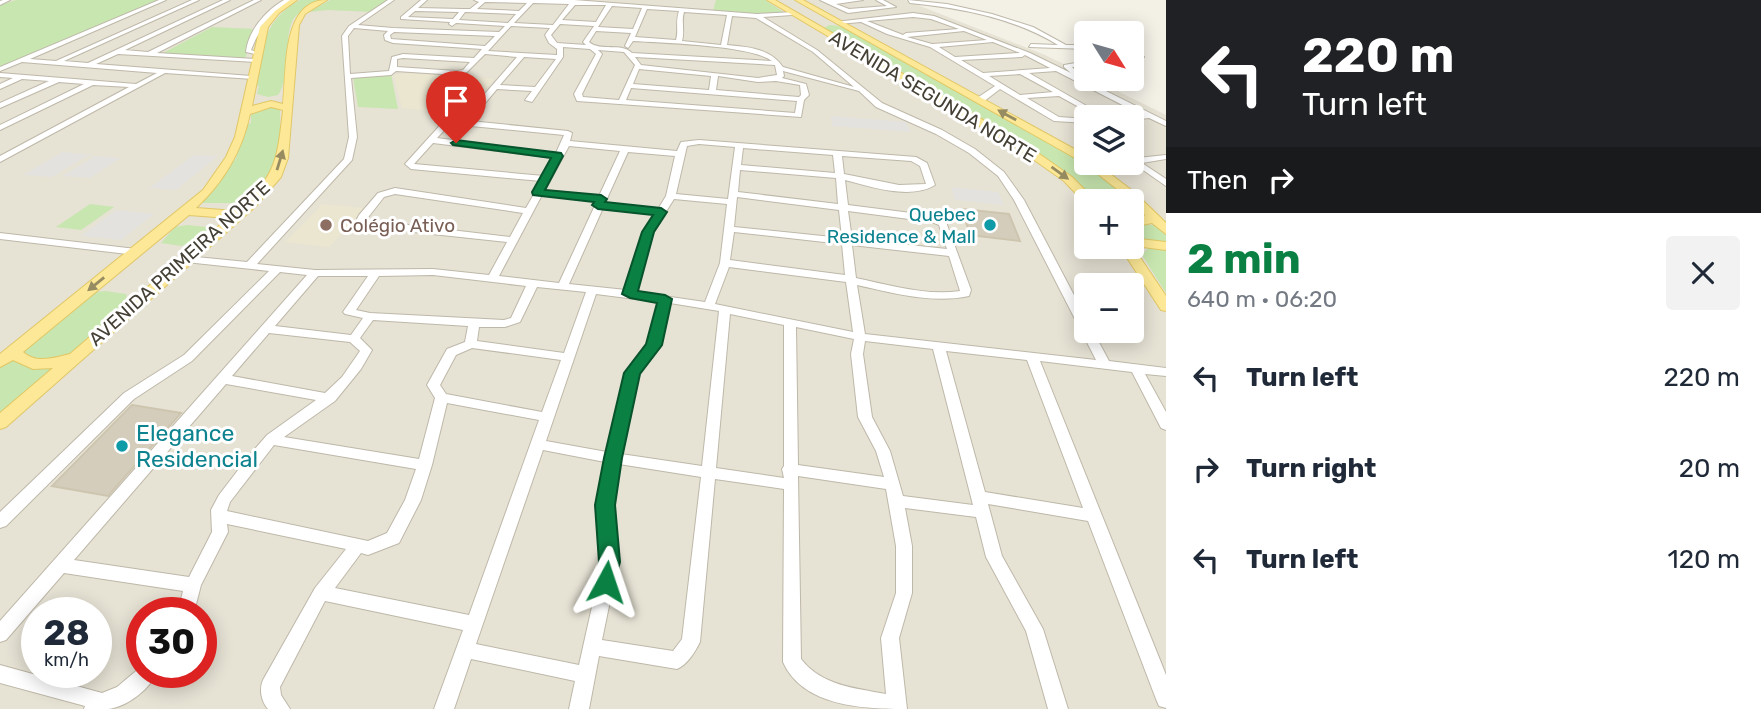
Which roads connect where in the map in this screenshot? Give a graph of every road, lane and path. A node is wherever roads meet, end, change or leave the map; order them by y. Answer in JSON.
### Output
{"nodes":[{"id":1,"x":163,"y":0,"type":"edge"},
{"id":2,"x":196,"y":0,"type":"edge"},
{"id":3,"x":227,"y":0,"type":"edge"},
{"id":4,"x":258,"y":0,"type":"edge"},
{"id":5,"x":288,"y":0,"type":"edge"},
{"id":6,"x":294,"y":0,"type":"edge"},
{"id":7,"x":324,"y":0,"type":"edge"},
{"id":8,"x":391,"y":0,"type":"edge"},
{"id":9,"x":424,"y":0,"type":"edge"},
{"id":10,"x":477,"y":0,"type":"edge"},
{"id":11,"x":484,"y":0,"type":"edge"},
{"id":12,"x":508,"y":0,"type":"edge"},
{"id":13,"x":668,"y":0,"type":"edge"},
{"id":14,"x":770,"y":0,"type":"edge"},
{"id":15,"x":798,"y":0,"type":"edge"},
{"id":16,"x":860,"y":0,"type":"edge"},
{"id":17,"x":879,"y":0,"type":"edge"},
{"id":18,"x":913,"y":0,"type":"edge"},
{"id":19,"x":532,"y":1,"type":"edge"},
{"id":20,"x":552,"y":1,"type":"edge"},
{"id":21,"x":594,"y":1,"type":"edge"},
{"id":22,"x":711,"y":1,"type":"edge"},
{"id":23,"x":826,"y":1,"type":"edge"},
{"id":24,"x":574,"y":2,"type":"junction"},
{"id":25,"x":630,"y":2,"type":"edge"},
{"id":26,"x":610,"y":4,"type":"junction"},
{"id":27,"x":646,"y":6,"type":"junction"},
{"id":28,"x":664,"y":7,"type":"junction"},
{"id":29,"x":413,"y":9,"type":"junction"},
{"id":30,"x":682,"y":9,"type":"junction"},
{"id":31,"x":472,"y":10,"type":"junction"},
{"id":32,"x":862,"y":10,"type":"junction"},
{"id":33,"x":463,"y":11,"type":"junction"},
{"id":34,"x":709,"y":11,"type":"junction"},
{"id":35,"x":167,"y":13,"type":"junction"},
{"id":36,"x":521,"y":13,"type":"junction"},
{"id":37,"x":730,"y":14,"type":"junction"},
{"id":38,"x":824,"y":14,"type":"junction"},
{"id":39,"x":195,"y":15,"type":"junction"},
{"id":40,"x":757,"y":16,"type":"junction"},
{"id":41,"x":797,"y":16,"type":"junction"},
{"id":42,"x":122,"y":17,"type":"junction"},
{"id":43,"x":876,"y":18,"type":"junction"},
{"id":44,"x":152,"y":20,"type":"junction"},
{"id":45,"x":862,"y":20,"type":"junction"},
{"id":46,"x":181,"y":21,"type":"junction"},
{"id":47,"x":453,"y":21,"type":"junction"},
{"id":48,"x":211,"y":23,"type":"junction"},
{"id":49,"x":510,"y":23,"type":"junction"},
{"id":50,"x":557,"y":24,"type":"junction"},
{"id":51,"x":842,"y":24,"type":"junction"},
{"id":52,"x":137,"y":26,"type":"junction"},
{"id":53,"x":354,"y":26,"type":"junction"},
{"id":54,"x":595,"y":26,"type":"junction"},
{"id":55,"x":166,"y":28,"type":"junction"},
{"id":56,"x":817,"y":28,"type":"junction"},
{"id":57,"x":393,"y":30,"type":"junction"},
{"id":58,"x":965,"y":30,"type":"junction"},
{"id":59,"x":444,"y":32,"type":"junction"},
{"id":60,"x":499,"y":34,"type":"junction"},
{"id":61,"x":632,"y":35,"type":"junction"},
{"id":62,"x":897,"y":36,"type":"junction"},
{"id":63,"x":678,"y":42,"type":"junction"},
{"id":64,"x":994,"y":42,"type":"junction"},
{"id":65,"x":556,"y":45,"type":"junction"},
{"id":66,"x":696,"y":45,"type":"junction"},
{"id":67,"x":1063,"y":45,"type":"junction"},
{"id":68,"x":932,"y":46,"type":"junction"},
{"id":69,"x":1031,"y":46,"type":"dead end"},
{"id":70,"x":1074,"y":46,"type":"edge"},
{"id":71,"x":591,"y":47,"type":"junction"},
{"id":72,"x":724,"y":47,"type":"junction"},
{"id":73,"x":485,"y":50,"type":"junction"},
{"id":74,"x":117,"y":51,"type":"junction"},
{"id":75,"x":149,"y":54,"type":"junction"},
{"id":76,"x":600,"y":54,"type":"junction"},
{"id":77,"x":630,"y":54,"type":"junction"},
{"id":78,"x":1028,"y":54,"type":"junction"},
{"id":79,"x":522,"y":55,"type":"junction"},
{"id":80,"x":560,"y":57,"type":"junction"},
{"id":81,"x":256,"y":58,"type":"junction"},
{"id":82,"x":692,"y":58,"type":"junction"},
{"id":83,"x":952,"y":59,"type":"junction"},
{"id":84,"x":22,"y":60,"type":"junction"},
{"id":85,"x":474,"y":60,"type":"junction"},
{"id":86,"x":730,"y":60,"type":"junction"},
{"id":87,"x":57,"y":62,"type":"junction"},
{"id":88,"x":89,"y":65,"type":"junction"},
{"id":89,"x":778,"y":66,"type":"junction"},
{"id":90,"x":637,"y":67,"type":"junction"},
{"id":91,"x":0,"y":69,"type":"edge"},
{"id":92,"x":394,"y":69,"type":"junction"},
{"id":93,"x":1058,"y":69,"type":"junction"},
{"id":94,"x":165,"y":71,"type":"junction"},
{"id":95,"x":1022,"y":72,"type":"junction"},
{"id":96,"x":715,"y":74,"type":"junction"},
{"id":97,"x":1074,"y":74,"type":"edge"},
{"id":98,"x":0,"y":75,"type":"edge"},
{"id":99,"x":727,"y":75,"type":"junction"},
{"id":100,"x":980,"y":75,"type":"junction"},
{"id":101,"x":346,"y":76,"type":"junction"},
{"id":102,"x":1071,"y":76,"type":"junction"},
{"id":103,"x":23,"y":77,"type":"junction"},
{"id":104,"x":251,"y":78,"type":"junction"},
{"id":105,"x":778,"y":79,"type":"junction"},
{"id":106,"x":57,"y":80,"type":"junction"},
{"id":107,"x":91,"y":83,"type":"junction"},
{"id":108,"x":136,"y":86,"type":"junction"},
{"id":109,"x":628,"y":86,"type":"junction"},
{"id":110,"x":999,"y":86,"type":"junction"},
{"id":111,"x":0,"y":87,"type":"edge"},
{"id":112,"x":495,"y":87,"type":"junction"},
{"id":113,"x":536,"y":89,"type":"junction"},
{"id":114,"x":859,"y":90,"type":"junction"},
{"id":115,"x":289,"y":92,"type":"junction"},
{"id":116,"x":712,"y":92,"type":"junction"},
{"id":117,"x":725,"y":93,"type":"junction"},
{"id":118,"x":1059,"y":94,"type":"junction"},
{"id":119,"x":249,"y":96,"type":"junction"},
{"id":120,"x":1018,"y":97,"type":"junction"},
{"id":121,"x":801,"y":99,"type":"junction"},
{"id":122,"x":529,"y":100,"type":"dead end"},
{"id":123,"x":980,"y":100,"type":"junction"},
{"id":124,"x":621,"y":103,"type":"junction"},
{"id":125,"x":1080,"y":105,"type":"edge"},
{"id":126,"x":0,"y":106,"type":"edge"},
{"id":127,"x":287,"y":109,"type":"junction"},
{"id":128,"x":724,"y":111,"type":"junction"},
{"id":129,"x":244,"y":113,"type":"junction"},
{"id":130,"x":1150,"y":116,"type":"junction"},
{"id":131,"x":1144,"y":117,"type":"edge"},
{"id":132,"x":466,"y":121,"type":"junction"},
{"id":133,"x":1074,"y":121,"type":"edge"},
{"id":134,"x":1166,"y":124,"type":"edge"},
{"id":135,"x":0,"y":128,"type":"edge"},
{"id":136,"x":431,"y":140,"type":"junction"},
{"id":137,"x":566,"y":143,"type":"junction"},
{"id":138,"x":739,"y":146,"type":"junction"},
{"id":139,"x":625,"y":149,"type":"junction"},
{"id":140,"x":680,"y":153,"type":"junction"},
{"id":141,"x":837,"y":153,"type":"junction"},
{"id":142,"x":1074,"y":154,"type":"edge"},
{"id":143,"x":558,"y":156,"type":"junction"},
{"id":144,"x":1166,"y":158,"type":"edge"},
{"id":145,"x":0,"y":159,"type":"edge"},
{"id":146,"x":737,"y":167,"type":"junction"},
{"id":147,"x":1105,"y":175,"type":"edge"},
{"id":148,"x":840,"y":176,"type":"junction"},
{"id":149,"x":544,"y":179,"type":"junction"},
{"id":150,"x":1166,"y":183,"type":"edge"},
{"id":151,"x":1078,"y":189,"type":"edge"},
{"id":152,"x":537,"y":192,"type":"junction"},
{"id":153,"x":671,"y":196,"type":"junction"},
{"id":154,"x":734,"y":198,"type":"junction"},
{"id":155,"x":600,"y":202,"type":"junction"},
{"id":156,"x":844,"y":209,"type":"junction"},
{"id":157,"x":528,"y":211,"type":"junction"},
{"id":158,"x":661,"y":212,"type":"junction"},
{"id":159,"x":1152,"y":214,"type":"junction"},
{"id":160,"x":181,"y":215,"type":"junction"},
{"id":161,"x":238,"y":215,"type":"junction"},
{"id":162,"x":1144,"y":222,"type":"edge"},
{"id":163,"x":227,"y":224,"type":"junction"},
{"id":164,"x":730,"y":229,"type":"junction"},
{"id":165,"x":1166,"y":230,"type":"edge"},
{"id":166,"x":0,"y":236,"type":"edge"},
{"id":167,"x":513,"y":240,"type":"junction"},
{"id":168,"x":848,"y":240,"type":"junction"},
{"id":169,"x":1144,"y":243,"type":"edge"},
{"id":170,"x":1166,"y":246,"type":"edge"},
{"id":171,"x":136,"y":252,"type":"junction"},
{"id":172,"x":954,"y":253,"type":"junction"},
{"id":173,"x":186,"y":258,"type":"junction"},
{"id":174,"x":1135,"y":259,"type":"edge"},
{"id":175,"x":725,"y":263,"type":"junction"},
{"id":176,"x":249,"y":266,"type":"junction"},
{"id":177,"x":276,"y":270,"type":"junction"},
{"id":178,"x":376,"y":272,"type":"junction"},
{"id":179,"x":315,"y":273,"type":"junction"},
{"id":180,"x":493,"y":278,"type":"junction"},
{"id":181,"x":851,"y":281,"type":"junction"},
{"id":182,"x":533,"y":284,"type":"junction"},
{"id":183,"x":562,"y":287,"type":"junction"},
{"id":184,"x":592,"y":290,"type":"junction"},
{"id":185,"x":630,"y":294,"type":"junction"},
{"id":186,"x":665,"y":299,"type":"junction"},
{"id":187,"x":1166,"y":307,"type":"edge"},
{"id":188,"x":717,"y":308,"type":"junction"},
{"id":189,"x":370,"y":316,"type":"junction"},
{"id":190,"x":474,"y":323,"type":"junction"},
{"id":191,"x":790,"y":324,"type":"junction"},
{"id":192,"x":266,"y":329,"type":"junction"},
{"id":193,"x":860,"y":337,"type":"junction"},
{"id":194,"x":354,"y":339,"type":"junction"},
{"id":195,"x":471,"y":344,"type":"junction"},
{"id":196,"x":939,"y":347,"type":"junction"},
{"id":197,"x":14,"y":351,"type":"junction"},
{"id":198,"x":75,"y":357,"type":"junction"},
{"id":199,"x":567,"y":357,"type":"junction"},
{"id":200,"x":1032,"y":358,"type":"junction"},
{"id":201,"x":0,"y":362,"type":"edge"},
{"id":202,"x":1105,"y":366,"type":"junction"},
{"id":203,"x":1137,"y":370,"type":"junction"},
{"id":204,"x":1166,"y":372,"type":"edge"},
{"id":205,"x":223,"y":379,"type":"junction"},
{"id":206,"x":330,"y":398,"type":"junction"},
{"id":207,"x":442,"y":398,"type":"junction"},
{"id":208,"x":546,"y":417,"type":"junction"},
{"id":209,"x":0,"y":423,"type":"edge"},
{"id":210,"x":1166,"y":425,"type":"edge"},
{"id":211,"x":272,"y":440,"type":"junction"},
{"id":212,"x":537,"y":444,"type":"junction"},
{"id":213,"x":613,"y":458,"type":"junction"},
{"id":214,"x":425,"y":465,"type":"junction"},
{"id":215,"x":709,"y":471,"type":"junction"},
{"id":216,"x":790,"y":477,"type":"junction"},
{"id":217,"x":893,"y":484,"type":"junction"},
{"id":218,"x":896,"y":501,"type":"junction"},
{"id":219,"x":980,"y":505,"type":"junction"},
{"id":220,"x":1091,"y":515,"type":"junction"},
{"id":221,"x":220,"y":516,"type":"junction"},
{"id":222,"x":0,"y":522,"type":"edge"},
{"id":223,"x":358,"y":545,"type":"junction"},
{"id":224,"x":60,"y":565,"type":"junction"},
{"id":225,"x":192,"y":585,"type":"junction"},
{"id":226,"x":321,"y":593,"type":"junction"},
{"id":227,"x":189,"y":597,"type":"edge"},
{"id":228,"x":475,"y":624,"type":"junction"},
{"id":229,"x":0,"y":634,"type":"edge"},
{"id":230,"x":592,"y":647,"type":"junction"},
{"id":231,"x":466,"y":650,"type":"junction"},
{"id":232,"x":0,"y":674,"type":"edge"},
{"id":233,"x":587,"y":675,"type":"junction"},
{"id":234,"x":132,"y":688,"type":"edge"},
{"id":235,"x":1166,"y":699,"type":"edge"},
{"id":236,"x":97,"y":705,"type":"edge"},
{"id":237,"x":897,"y":707,"type":"edge"},
{"id":238,"x":280,"y":709,"type":"edge"},
{"id":239,"x":444,"y":709,"type":"edge"},
{"id":240,"x":579,"y":709,"type":"edge"},
{"id":241,"x":1058,"y":709,"type":"edge"}],
"edges":[{"from":1,"to":42,"type":"street"},
{"from":2,"to":35,"type":"street"},
{"from":3,"to":39,"type":"street"},
{"from":4,"to":48,"type":"street"},
{"from":5,"to":81,"type":"street"},
{"from":6,"to":81,"type":"main road","name":"AVENIDA PRIMEIRA NORTE"},
{"from":7,"to":115,"type":"main road","name":"AVENIDA PRIMEIRA NORTE"},
{"from":8,"to":53,"type":"street"},
{"from":9,"to":29,"type":"street"},
{"from":10,"to":11,"type":"street"},
{"from":11,"to":12,"type":"street"},
{"from":11,"to":31,"type":"street"},
{"from":12,"to":19,"type":"street"},
{"from":13,"to":28,"type":"street"},
{"from":14,"to":41,"type":"main road","name":"AVENIDA SEGUNDA NORTE"},
{"from":15,"to":38,"type":"main road","name":"AVENIDA SEGUNDA NORTE"},
{"from":16,"to":23,"type":"street"},
{"from":17,"to":18,"type":"street"},
{"from":17,"to":32,"type":"street"},
{"from":18,"to":67,"type":"street"},
{"from":19,"to":20,"type":"street"},
{"from":19,"to":36,"type":"street"},
{"from":20,"to":24,"type":"street"},
{"from":21,"to":24,"type":"street"},
{"from":21,"to":26,"type":"street"},
{"from":22,"to":34,"type":"street"},
{"from":23,"to":32,"type":"street"},
{"from":24,"to":50,"type":"street"},
{"from":25,"to":26,"type":"street"},
{"from":25,"to":27,"type":"street"},
{"from":26,"to":54,"type":"street"},
{"from":27,"to":28,"type":"street"},
{"from":27,"to":61,"type":"street"},
{"from":28,"to":30,"type":"street"},
{"from":29,"to":33,"type":"street"},
{"from":29,"to":47,"type":"street"},
{"from":30,"to":34,"type":"street"},
{"from":30,"to":63,"type":"street"},
{"from":31,"to":33,"type":"street"},
{"from":31,"to":36,"type":"street"},
{"from":32,"to":43,"type":"street"},
{"from":33,"to":47,"type":"street"},
{"from":34,"to":37,"type":"street"},
{"from":35,"to":39,"type":"street"},
{"from":35,"to":44,"type":"street"},
{"from":36,"to":49,"type":"street"},
{"from":37,"to":40,"type":"street"},
{"from":37,"to":72,"type":"street"},
{"from":38,"to":41,"type":"main road"},
{"from":38,"to":51,"type":"main road","name":"AVENIDA SEGUNDA NORTE"},
{"from":39,"to":46,"type":"street"},
{"from":40,"to":41,"type":"street"},
{"from":40,"to":114,"type":"street"},
{"from":41,"to":56,"type":"main road","name":"AVENIDA SEGUNDA NORTE"},
{"from":42,"to":44,"type":"street"},
{"from":42,"to":84,"type":"street"},
{"from":43,"to":45,"type":"street"},
{"from":43,"to":58,"type":"street"},
{"from":44,"to":52,"type":"street"},
{"from":45,"to":51,"type":"street"},
{"from":45,"to":62,"type":"street"},
{"from":46,"to":48,"type":"street"},
{"from":46,"to":55,"type":"street"},
{"from":47,"to":49,"type":"street"},
{"from":47,"to":59,"type":"street"},
{"from":48,"to":75,"type":"street"},
{"from":49,"to":50,"type":"street"},
{"from":49,"to":60,"type":"street"},
{"from":50,"to":54,"type":"street"},
{"from":50,"to":65,"type":"street"},
{"from":51,"to":56,"type":"main road"},
{"from":51,"to":123,"type":"main road","name":"AVENIDA SEGUNDA NORTE"},
{"from":52,"to":55,"type":"street"},
{"from":52,"to":87,"type":"street"},
{"from":53,"to":57,"type":"street"},
{"from":53,"to":101,"type":"street"},
{"from":54,"to":61,"type":"street"},
{"from":54,"to":71,"type":"street"},
{"from":55,"to":74,"type":"street"},
{"from":56,"to":151,"type":"main road","name":"AVENIDA SEGUNDA NORTE","one_way":true},
{"from":57,"to":59,"type":"street"},
{"from":57,"to":73,"type":"street"},
{"from":58,"to":62,"type":"street"},
{"from":58,"to":64,"type":"street"},
{"from":59,"to":60,"type":"street"},
{"from":60,"to":73,"type":"street"},
{"from":61,"to":63,"type":"street"},
{"from":61,"to":77,"type":"street"},
{"from":62,"to":68,"type":"street"},
{"from":63,"to":66,"type":"street"},
{"from":64,"to":68,"type":"street"},
{"from":64,"to":78,"type":"street"},
{"from":65,"to":71,"type":"street"},
{"from":65,"to":80,"type":"street"},
{"from":66,"to":72,"type":"street"},
{"from":66,"to":82,"type":"street"},
{"from":67,"to":69,"type":"street"},
{"from":67,"to":70,"type":"street"},
{"from":68,"to":83,"type":"street"},
{"from":71,"to":76,"type":"street"},
{"from":71,"to":77,"type":"street"},
{"from":72,"to":89,"type":"street"},
{"from":73,"to":79,"type":"street"},
{"from":73,"to":85,"type":"street"},
{"from":74,"to":75,"type":"street"},
{"from":74,"to":88,"type":"street"},
{"from":75,"to":81,"type":"street"},
{"from":76,"to":77,"type":"street"},
{"from":76,"to":124,"type":"street"},
{"from":77,"to":82,"type":"street"},
{"from":77,"to":90,"type":"street"},
{"from":78,"to":83,"type":"street"},
{"from":78,"to":93,"type":"street"},
{"from":79,"to":80,"type":"street"},
{"from":79,"to":112,"type":"street"},
{"from":80,"to":113,"type":"street"},
{"from":81,"to":104,"type":"main road","name":"AVENIDA PRIMEIRA NORTE"},
{"from":82,"to":86,"type":"street"},
{"from":83,"to":100,"type":"street"},
{"from":84,"to":87,"type":"street"},
{"from":84,"to":91,"type":"street"},
{"from":85,"to":92,"type":"street"},
{"from":85,"to":92,"type":"street"},
{"from":86,"to":89,"type":"street"},
{"from":86,"to":99,"type":"street"},
{"from":87,"to":88,"type":"street"},
{"from":88,"to":94,"type":"street"},
{"from":89,"to":105,"type":"street"},
{"from":89,"to":114,"type":"street"},
{"from":90,"to":96,"type":"street"},
{"from":90,"to":109,"type":"street"},
{"from":92,"to":101,"type":"street"},
{"from":93,"to":95,"type":"street"},
{"from":93,"to":102,"type":"street"},
{"from":94,"to":104,"type":"street"},
{"from":94,"to":108,"type":"street"},
{"from":95,"to":100,"type":"street"},
{"from":95,"to":118,"type":"street"},
{"from":96,"to":99,"type":"street"},
{"from":96,"to":116,"type":"street"},
{"from":97,"to":102,"type":"street"},
{"from":98,"to":103,"type":"street"},
{"from":99,"to":105,"type":"street"},
{"from":100,"to":110,"type":"street"},
{"from":101,"to":176,"type":"street"},
{"from":102,"to":130,"type":"street"},
{"from":103,"to":106,"type":"street"},
{"from":103,"to":111,"type":"street"},
{"from":104,"to":119,"type":"main road","name":"AVENIDA PRIMEIRA NORTE"},
{"from":105,"to":121,"type":"street"},
{"from":106,"to":107,"type":"street"},
{"from":106,"to":126,"type":"street"},
{"from":107,"to":108,"type":"street"},
{"from":107,"to":135,"type":"street"},
{"from":108,"to":145,"type":"street"},
{"from":109,"to":116,"type":"street"},
{"from":109,"to":124,"type":"street"},
{"from":110,"to":120,"type":"street"},
{"from":110,"to":123,"type":"street"},
{"from":112,"to":113,"type":"street"},
{"from":112,"to":132,"type":"street"},
{"from":113,"to":122,"type":"street"},
{"from":114,"to":202,"type":"street"},
{"from":115,"to":119,"type":"main road"},
{"from":115,"to":127,"type":"main road","name":"AVENIDA PRIMEIRA NORTE"},
{"from":116,"to":117,"type":"street"},
{"from":117,"to":121,"type":"street"},
{"from":117,"to":128,"type":"street"},
{"from":118,"to":120,"type":"street"},
{"from":118,"to":125,"type":"street"},
{"from":119,"to":129,"type":"main road","name":"AVENIDA PRIMEIRA NORTE"},
{"from":120,"to":133,"type":"street"},
{"from":121,"to":128,"type":"street"},
{"from":142,"to":123,"type":"main road","name":"AVENIDA SEGUNDA NORTE","one_way":true},
{"from":124,"to":128,"type":"street"},
{"from":127,"to":129,"type":"main road"},
{"from":161,"to":127,"type":"main road","name":"AVENIDA PRIMEIRA NORTE","one_way":true},
{"from":129,"to":160,"type":"main road","name":"AVENIDA PRIMEIRA NORTE"},
{"from":130,"to":131,"type":"street"},
{"from":130,"to":134,"type":"street"},
{"from":132,"to":136,"type":"street"},
{"from":132,"to":137,"type":"street"},
{"from":136,"to":143,"type":"street"},
{"from":136,"to":149,"type":"street"},
{"from":137,"to":139,"type":"street"},
{"from":137,"to":143,"type":"street"},
{"from":138,"to":140,"type":"street"},
{"from":138,"to":141,"type":"street"},
{"from":138,"to":146,"type":"street"},
{"from":139,"to":140,"type":"street"},
{"from":139,"to":155,"type":"street"},
{"from":140,"to":153,"type":"street"},
{"from":141,"to":148,"type":"street"},
{"from":141,"to":148,"type":"street"},
{"from":143,"to":149,"type":"street"},
{"from":144,"to":150,"type":"street"},
{"from":146,"to":148,"type":"street"},
{"from":146,"to":154,"type":"street"},
{"from":147,"to":159,"type":"main road","name":"AVENIDA SEGUNDA NORTE"},
{"from":148,"to":156,"type":"street"},
{"from":149,"to":152,"type":"street"},
{"from":152,"to":155,"type":"street"},
{"from":152,"to":157,"type":"street"},
{"from":153,"to":154,"type":"street"},
{"from":153,"to":158,"type":"street"},
{"from":154,"to":156,"type":"street"},
{"from":154,"to":164,"type":"street"},
{"from":155,"to":158,"type":"street"},
{"from":155,"to":183,"type":"street"},
{"from":156,"to":168,"type":"street"},
{"from":156,"to":172,"type":"street"},
{"from":157,"to":167,"type":"street"},
{"from":157,"to":167,"type":"street"},
{"from":158,"to":185,"type":"street"},
{"from":159,"to":162,"type":"main road"},
{"from":159,"to":165,"type":"main road","name":"AVENIDA SEGUNDA NORTE"},
{"from":160,"to":161,"type":"main road"},
{"from":160,"to":163,"type":"main road"},
{"from":160,"to":171,"type":"main road","name":"AVENIDA PRIMEIRA NORTE"},
{"from":161,"to":163,"type":"main road","name":"AVENIDA PRIMEIRA NORTE"},
{"from":163,"to":173,"type":"main road","name":"AVENIDA PRIMEIRA NORTE"},
{"from":164,"to":168,"type":"street"},
{"from":164,"to":175,"type":"street"},
{"from":166,"to":171,"type":"street"},
{"from":167,"to":180,"type":"street"},
{"from":168,"to":172,"type":"street"},
{"from":168,"to":181,"type":"street"},
{"from":169,"to":170,"type":"main road"},
{"from":171,"to":197,"type":"main road","name":"AVENIDA PRIMEIRA NORTE","one_way":true},
{"from":172,"to":181,"type":"street"},
{"from":173,"to":176,"type":"street"},
{"from":173,"to":198,"type":"main road","name":"AVENIDA PRIMEIRA NORTE"},
{"from":174,"to":187,"type":"main road"},
{"from":175,"to":181,"type":"street"},
{"from":175,"to":188,"type":"street"},
{"from":176,"to":177,"type":"street"},
{"from":177,"to":179,"type":"street"},
{"from":177,"to":222,"type":"street"},
{"from":178,"to":179,"type":"street"},
{"from":178,"to":180,"type":"street"},
{"from":178,"to":189,"type":"street"},
{"from":179,"to":192,"type":"street"},
{"from":180,"to":182,"type":"street"},
{"from":181,"to":193,"type":"street"},
{"from":182,"to":183,"type":"street"},
{"from":182,"to":190,"type":"street"},
{"from":183,"to":184,"type":"street"},
{"from":184,"to":185,"type":"street"},
{"from":184,"to":199,"type":"street"},
{"from":185,"to":186,"type":"street"},
{"from":186,"to":188,"type":"street"},
{"from":186,"to":213,"type":"street"},
{"from":188,"to":191,"type":"street"},
{"from":188,"to":215,"type":"street"},
{"from":189,"to":190,"type":"street"},
{"from":189,"to":194,"type":"street"},
{"from":190,"to":195,"type":"street"},
{"from":191,"to":193,"type":"street"},
{"from":191,"to":216,"type":"street"},
{"from":192,"to":194,"type":"street"},
{"from":192,"to":205,"type":"street"},
{"from":193,"to":196,"type":"street"},
{"from":193,"to":217,"type":"street"},
{"from":194,"to":206,"type":"street"},
{"from":195,"to":199,"type":"street"},
{"from":195,"to":207,"type":"street"},
{"from":196,"to":200,"type":"street"},
{"from":196,"to":219,"type":"street"},
{"from":197,"to":198,"type":"main road"},
{"from":197,"to":201,"type":"main road","name":"AVENIDA PRIMEIRA NORTE"},
{"from":198,"to":209,"type":"main road","name":"AVENIDA PRIMEIRA NORTE"},
{"from":199,"to":208,"type":"street"},
{"from":200,"to":202,"type":"street"},
{"from":200,"to":220,"type":"street"},
{"from":202,"to":203,"type":"street"},
{"from":203,"to":204,"type":"street"},
{"from":203,"to":210,"type":"street"},
{"from":205,"to":206,"type":"street"},
{"from":205,"to":224,"type":"street"},
{"from":206,"to":211,"type":"street"},
{"from":207,"to":208,"type":"street"},
{"from":207,"to":214,"type":"street"},
{"from":208,"to":212,"type":"street"},
{"from":211,"to":214,"type":"street"},
{"from":211,"to":221,"type":"street"},
{"from":212,"to":213,"type":"street"},
{"from":212,"to":228,"type":"street"},
{"from":213,"to":215,"type":"street"},
{"from":213,"to":230,"type":"street"},
{"from":214,"to":223,"type":"street"},
{"from":215,"to":216,"type":"street"},
{"from":215,"to":230,"type":"street"},
{"from":216,"to":217,"type":"street"},
{"from":216,"to":237,"type":"street"},
{"from":217,"to":218,"type":"street"},
{"from":218,"to":219,"type":"street"},
{"from":218,"to":237,"type":"street"},
{"from":219,"to":220,"type":"street"},
{"from":219,"to":241,"type":"street"},
{"from":220,"to":235,"type":"street"},
{"from":221,"to":223,"type":"street"},
{"from":221,"to":225,"type":"street"},
{"from":223,"to":226,"type":"street"},
{"from":224,"to":225,"type":"street"},
{"from":224,"to":229,"type":"street"},
{"from":225,"to":227,"type":"street"},
{"from":226,"to":228,"type":"street"},
{"from":226,"to":238,"type":"street"},
{"from":228,"to":231,"type":"street"},
{"from":230,"to":233,"type":"street"},
{"from":231,"to":233,"type":"street"},
{"from":231,"to":239,"type":"street"},
{"from":232,"to":236,"type":"street"},
{"from":233,"to":240,"type":"street"},
{"from":234,"to":236,"type":"street"}]}
